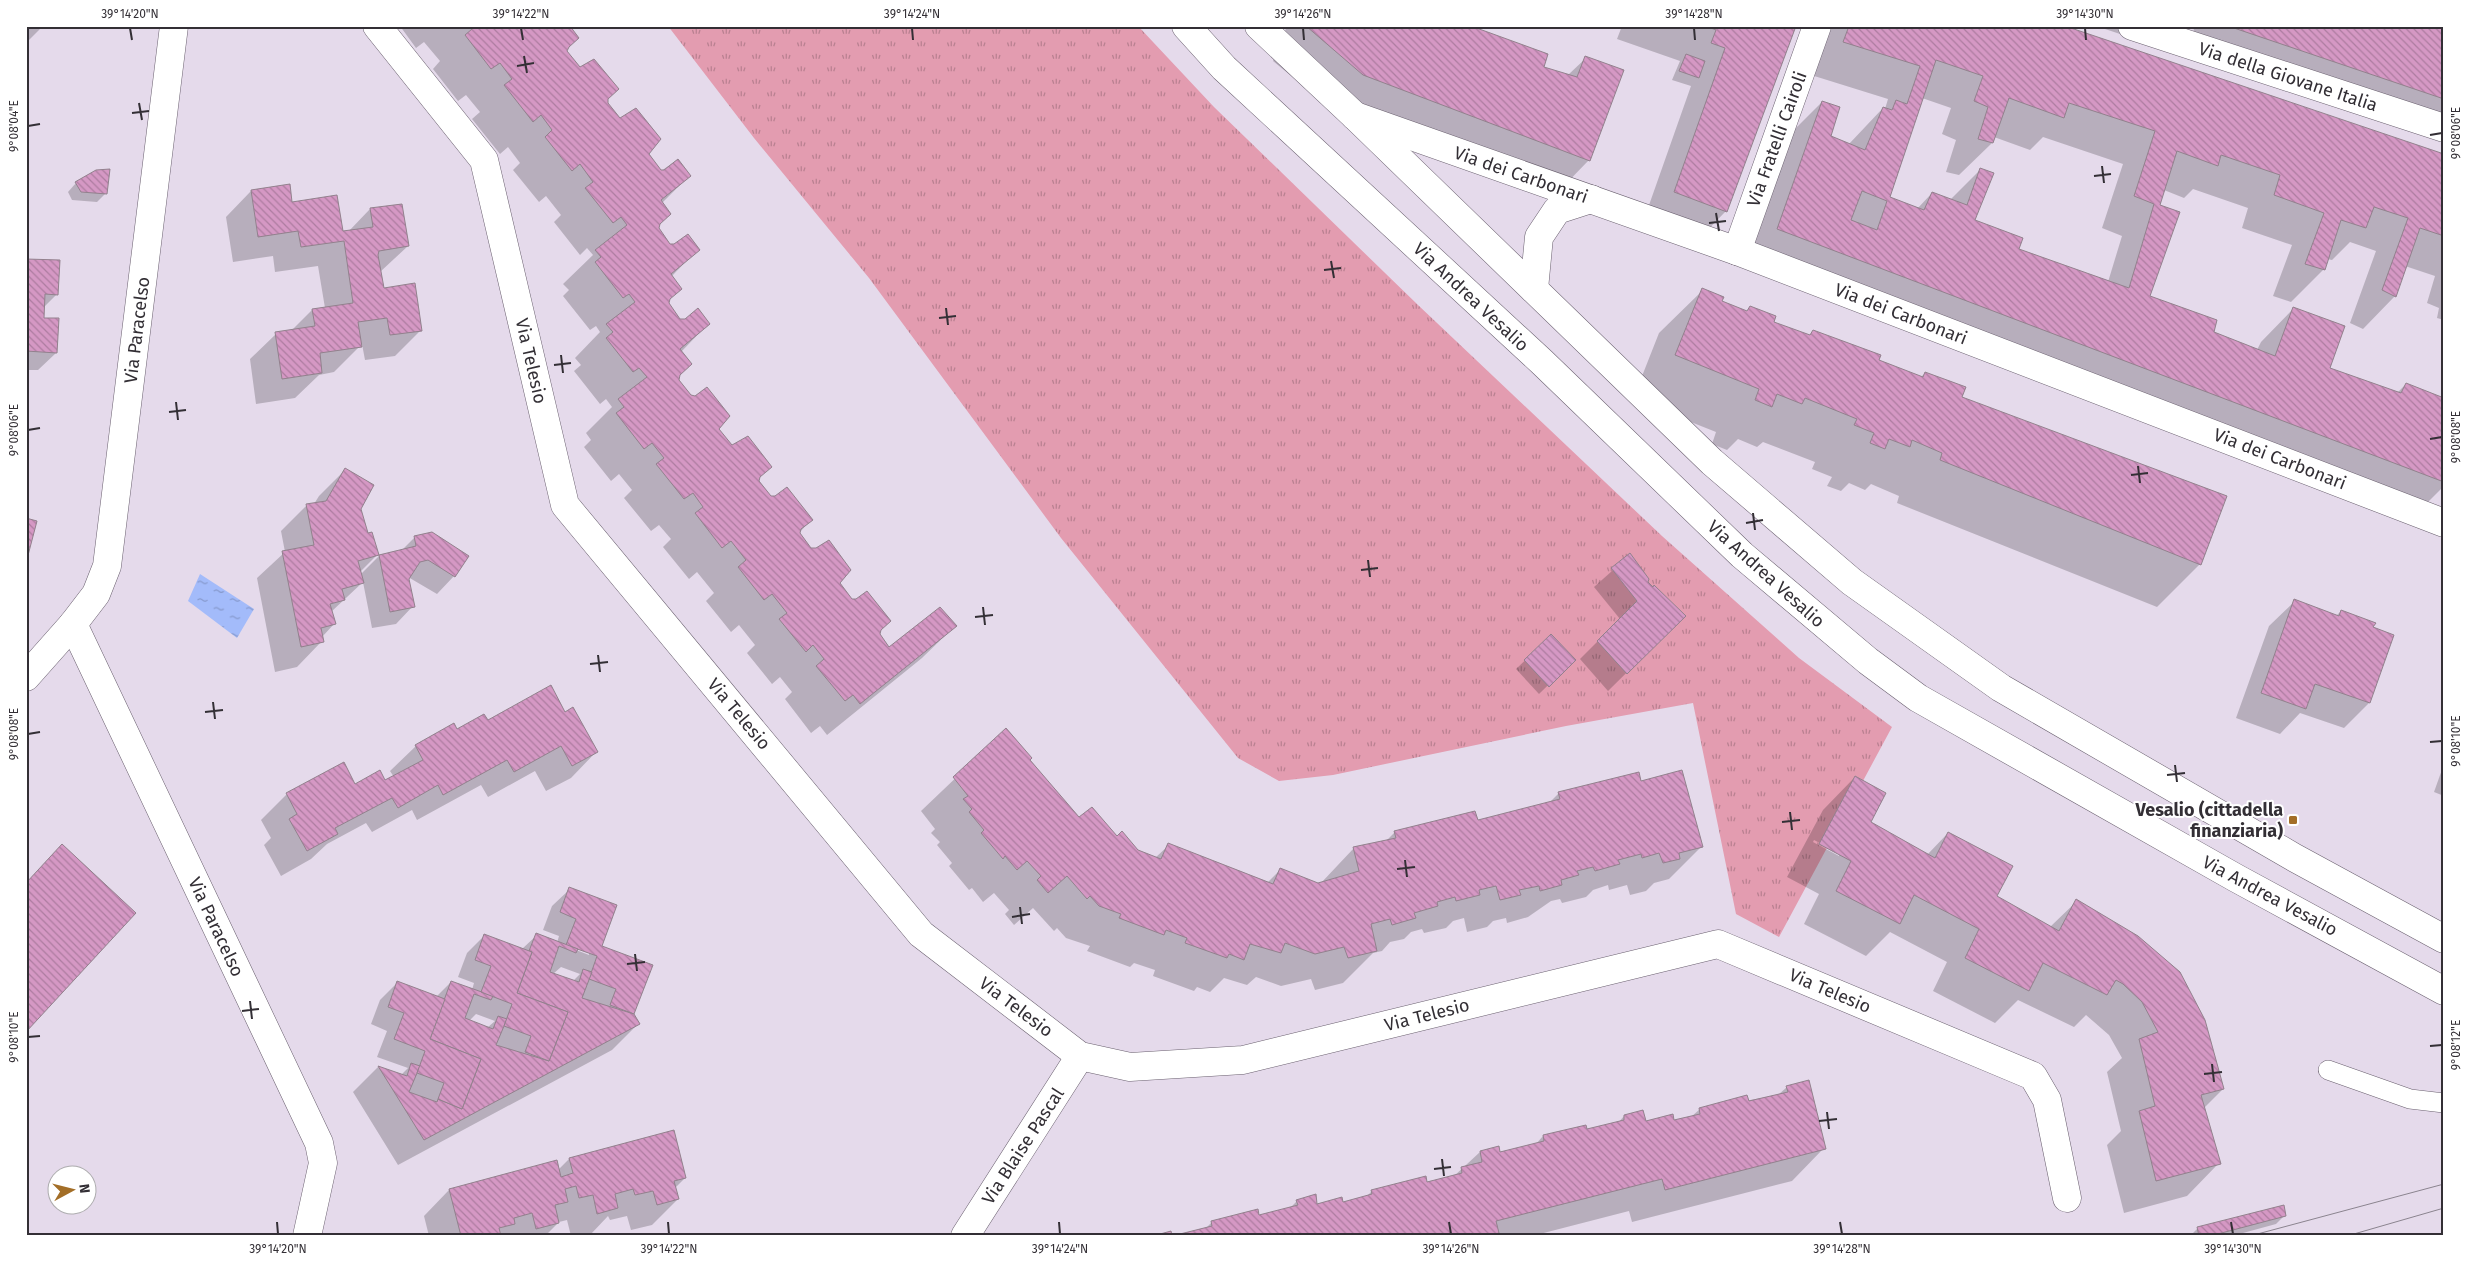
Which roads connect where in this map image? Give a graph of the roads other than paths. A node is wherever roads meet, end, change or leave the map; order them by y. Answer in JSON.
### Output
{"nodes":[{"id":1,"x":174,"y":26,"type":"edge"},
{"id":2,"x":377,"y":26,"type":"edge"},
{"id":3,"x":1186,"y":26,"type":"edge"},
{"id":4,"x":1259,"y":26,"type":"edge"},
{"id":5,"x":1816,"y":26,"type":"edge"},
{"id":6,"x":2132,"y":26,"type":"edge"},
{"id":7,"x":1356,"y":116,"type":"junction"},
{"id":8,"x":2444,"y":128,"type":"edge"},
{"id":9,"x":1591,"y":199,"type":"junction"},
{"id":10,"x":1736,"y":251,"type":"junction"},
{"id":11,"x":1534,"y":289,"type":"junction"},
{"id":12,"x":2444,"y":522,"type":"edge"},
{"id":13,"x":73,"y":624,"type":"junction"},
{"id":14,"x":26,"y":677,"type":"edge"},
{"id":15,"x":2444,"y":938,"type":"edge"},
{"id":16,"x":2444,"y":991,"type":"edge"},
{"id":17,"x":1080,"y":1056,"type":"junction"},
{"id":18,"x":2328,"y":1070,"type":"dead end"},
{"id":19,"x":2444,"y":1102,"type":"edge"},
{"id":20,"x":2067,"y":1198,"type":"dead end"},
{"id":21,"x":306,"y":1236,"type":"edge"},
{"id":22,"x":966,"y":1236,"type":"edge"}],
"edges":[{"from":1,"to":13,"type":"street","name":"Via Paracelso"},
{"from":2,"to":17,"type":"street","name":"Via Telesio"},
{"from":3,"to":16,"type":"street","name":"Via Andrea Vesalio"},
{"from":4,"to":7,"type":"street"},
{"from":5,"to":10,"type":"street","name":"Via Fratelli Cairoli"},
{"from":6,"to":8,"type":"street","name":"Via della Giovane Italia"},
{"from":7,"to":9,"type":"street","name":"Via dei Carbonari"},
{"from":7,"to":11,"type":"street"},
{"from":9,"to":10,"type":"street","name":"Via dei Carbonari"},
{"from":9,"to":11,"type":"street"},
{"from":10,"to":12,"type":"street","name":"Via dei Carbonari"},
{"from":11,"to":15,"type":"street"},
{"from":13,"to":14,"type":"street","name":"Via Paracelso"},
{"from":13,"to":21,"type":"street","name":"Via Paracelso"},
{"from":17,"to":20,"type":"street","name":"Via Telesio"},
{"from":17,"to":22,"type":"street","name":"Via Blaise Pascal"},
{"from":18,"to":19,"type":"lane"}]}
